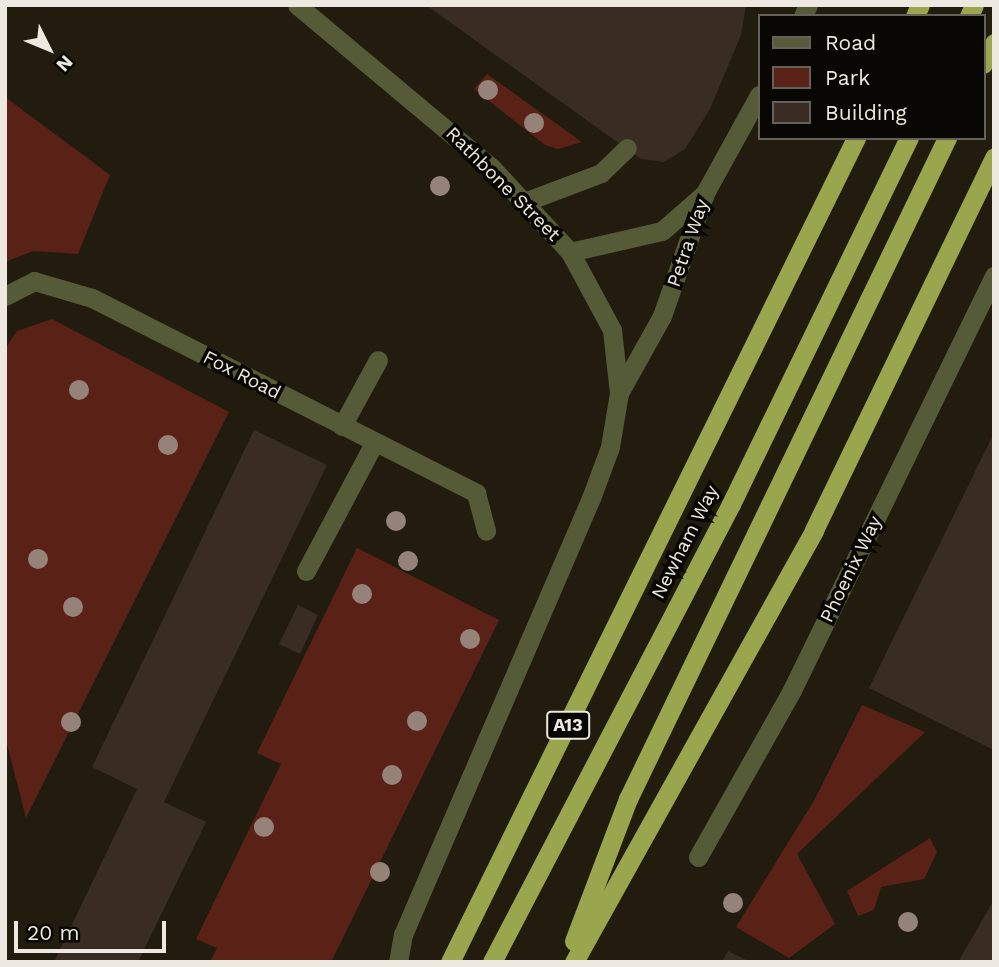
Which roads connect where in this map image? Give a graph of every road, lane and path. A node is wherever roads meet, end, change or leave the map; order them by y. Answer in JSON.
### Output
{"nodes":[{"id":1,"x":297,"y":5,"type":"edge"},
{"id":2,"x":994,"y":43,"type":"edge"},
{"id":3,"x":985,"y":60,"type":"edge"},
{"id":4,"x":758,"y":97,"type":"edge"},
{"id":5,"x":855,"y":140,"type":"edge"},
{"id":6,"x":908,"y":140,"type":"edge"},
{"id":7,"x":946,"y":140,"type":"edge"},
{"id":8,"x":627,"y":148,"type":"dead end"},
{"id":9,"x":994,"y":157,"type":"edge"},
{"id":10,"x":705,"y":193,"type":"junction"},
{"id":11,"x":527,"y":201,"type":"junction"},
{"id":12,"x":570,"y":252,"type":"junction"},
{"id":13,"x":994,"y":276,"type":"edge"},
{"id":14,"x":5,"y":296,"type":"edge"},
{"id":15,"x":378,"y":360,"type":"dead end"},
{"id":16,"x":619,"y":393,"type":"junction"},
{"id":17,"x":342,"y":426,"type":"junction"},
{"id":18,"x":374,"y":443,"type":"junction"},
{"id":19,"x":486,"y":531,"type":"dead end"},
{"id":20,"x":306,"y":571,"type":"dead end"},
{"id":21,"x":698,"y":856,"type":"dead end"},
{"id":22,"x":398,"y":962,"type":"edge"},
{"id":23,"x":450,"y":962,"type":"edge"},
{"id":24,"x":492,"y":962,"type":"edge"},
{"id":25,"x":566,"y":962,"type":"edge"},
{"id":26,"x":574,"y":962,"type":"edge"}],
"edges":[{"from":1,"to":11,"type":"street","name":"Rathbone Street"},
{"from":2,"to":3,"type":"highway"},
{"from":4,"to":10,"type":"street","name":"Petra Way"},
{"from":5,"to":23,"type":"highway","name":"Newham Way","number":"A13"},
{"from":6,"to":24,"type":"highway","name":"Newham Way","number":"A13"},
{"from":7,"to":25,"type":"highway"},
{"from":8,"to":11,"type":"street"},
{"from":9,"to":26,"type":"highway"},
{"from":10,"to":12,"type":"street"},
{"from":10,"to":16,"type":"street","name":"Petra Way"},
{"from":11,"to":12,"type":"street","name":"Rathbone Street"},
{"from":12,"to":16,"type":"street","name":"Rathbone Street"},
{"from":13,"to":21,"type":"street","name":"Phoenix Way"},
{"from":14,"to":17,"type":"street","name":"Fox Road"},
{"from":15,"to":17,"type":"street"},
{"from":16,"to":22,"type":"street","name":"Rathbone Street"},
{"from":17,"to":18,"type":"street","name":"Fox Road"},
{"from":18,"to":19,"type":"street","name":"Fox Road"},
{"from":18,"to":20,"type":"street"}]}
